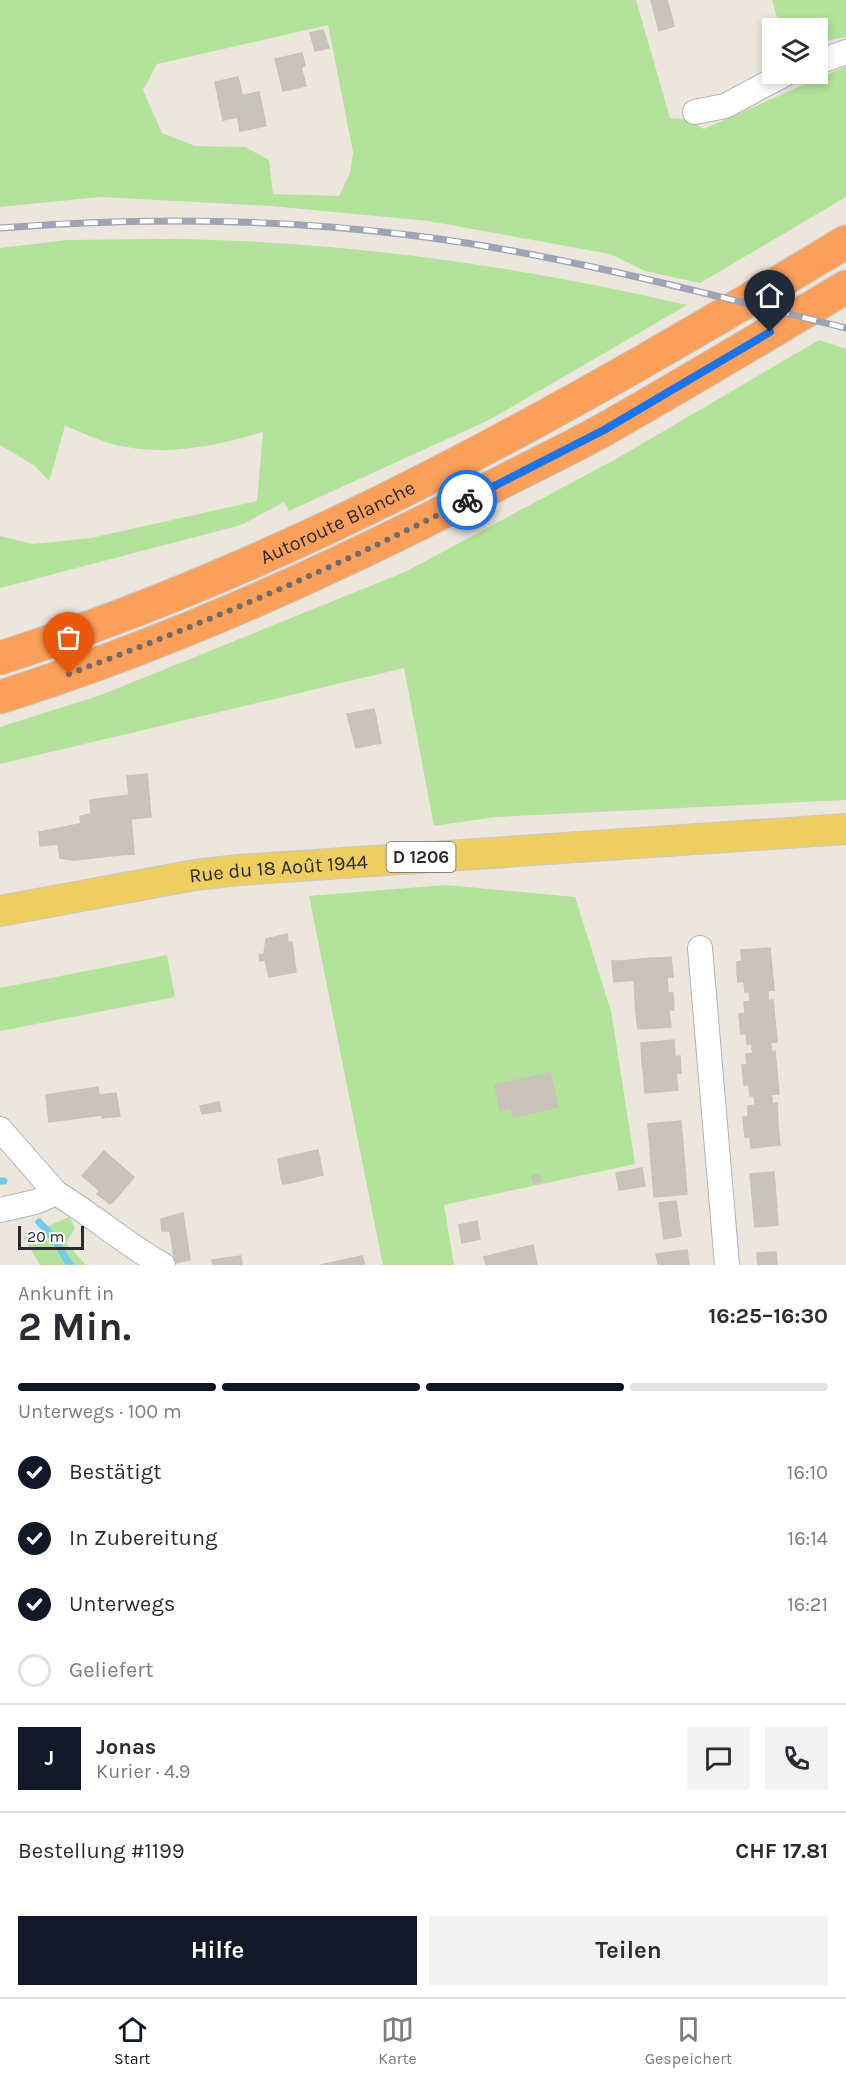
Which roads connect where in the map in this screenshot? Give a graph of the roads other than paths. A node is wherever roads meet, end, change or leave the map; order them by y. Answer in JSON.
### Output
{"nodes":[{"id":1,"x":846,"y":52,"type":"edge"},
{"id":2,"x":828,"y":58,"type":"edge"},
{"id":3,"x":766,"y":84,"type":"edge"},
{"id":4,"x":695,"y":112,"type":"dead end"},
{"id":5,"x":846,"y":242,"type":"edge"},
{"id":6,"x":846,"y":287,"type":"edge"},
{"id":7,"x":0,"y":658,"type":"edge"},
{"id":8,"x":0,"y":697,"type":"edge"},
{"id":9,"x":846,"y":829,"type":"edge"},
{"id":10,"x":0,"y":911,"type":"edge"},
{"id":11,"x":700,"y":948,"type":"dead end"},
{"id":12,"x":0,"y":1129,"type":"edge"},
{"id":13,"x":56,"y":1193,"type":"junction"},
{"id":14,"x":0,"y":1210,"type":"edge"},
{"id":15,"x":163,"y":1265,"type":"edge"},
{"id":16,"x":727,"y":1265,"type":"edge"}],
"edges":[{"from":1,"to":2,"type":"street"},
{"from":3,"to":4,"type":"street"},
{"from":5,"to":7,"type":"highway","name":"Autoroute Blanche"},
{"from":6,"to":8,"type":"highway","name":"Autoroute Blanche"},
{"from":9,"to":10,"type":"main road","name":"Rue du 18 Août 1944","number":"D 1206"},
{"from":11,"to":16,"type":"street"},
{"from":12,"to":13,"type":"street"},
{"from":13,"to":14,"type":"street"},
{"from":13,"to":15,"type":"street"}]}
